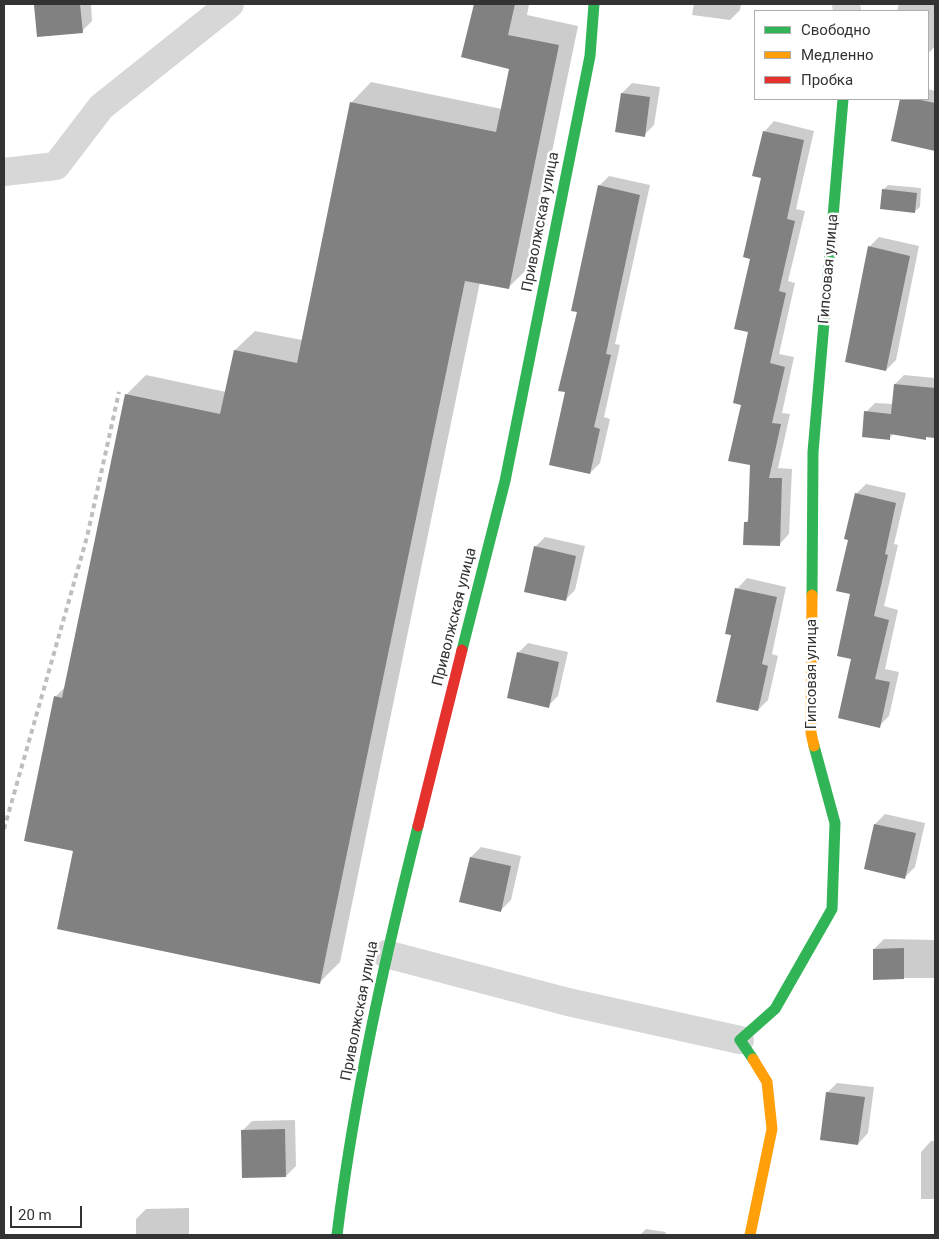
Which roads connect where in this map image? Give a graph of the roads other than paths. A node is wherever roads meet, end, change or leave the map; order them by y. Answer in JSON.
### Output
{"nodes":[{"id":1,"x":230,"y":4,"type":"edge"},
{"id":2,"x":594,"y":4,"type":"edge"},
{"id":3,"x":843,"y":100,"type":"edge"},
{"id":4,"x":4,"y":172,"type":"edge"},
{"id":5,"x":386,"y":954,"type":"junction"},
{"id":6,"x":740,"y":1040,"type":"junction"},
{"id":7,"x":337,"y":1235,"type":"edge"},
{"id":8,"x":750,"y":1235,"type":"edge"}],
"edges":[{"from":1,"to":4,"type":"street"},
{"from":2,"to":5,"type":"main road","name":"Приволжская улица"},
{"from":3,"to":6,"type":"main road","name":"Гипсовая улица"},
{"from":5,"to":6,"type":"street"},
{"from":5,"to":7,"type":"main road","name":"Приволжская улица"},
{"from":6,"to":8,"type":"main road"}]}
